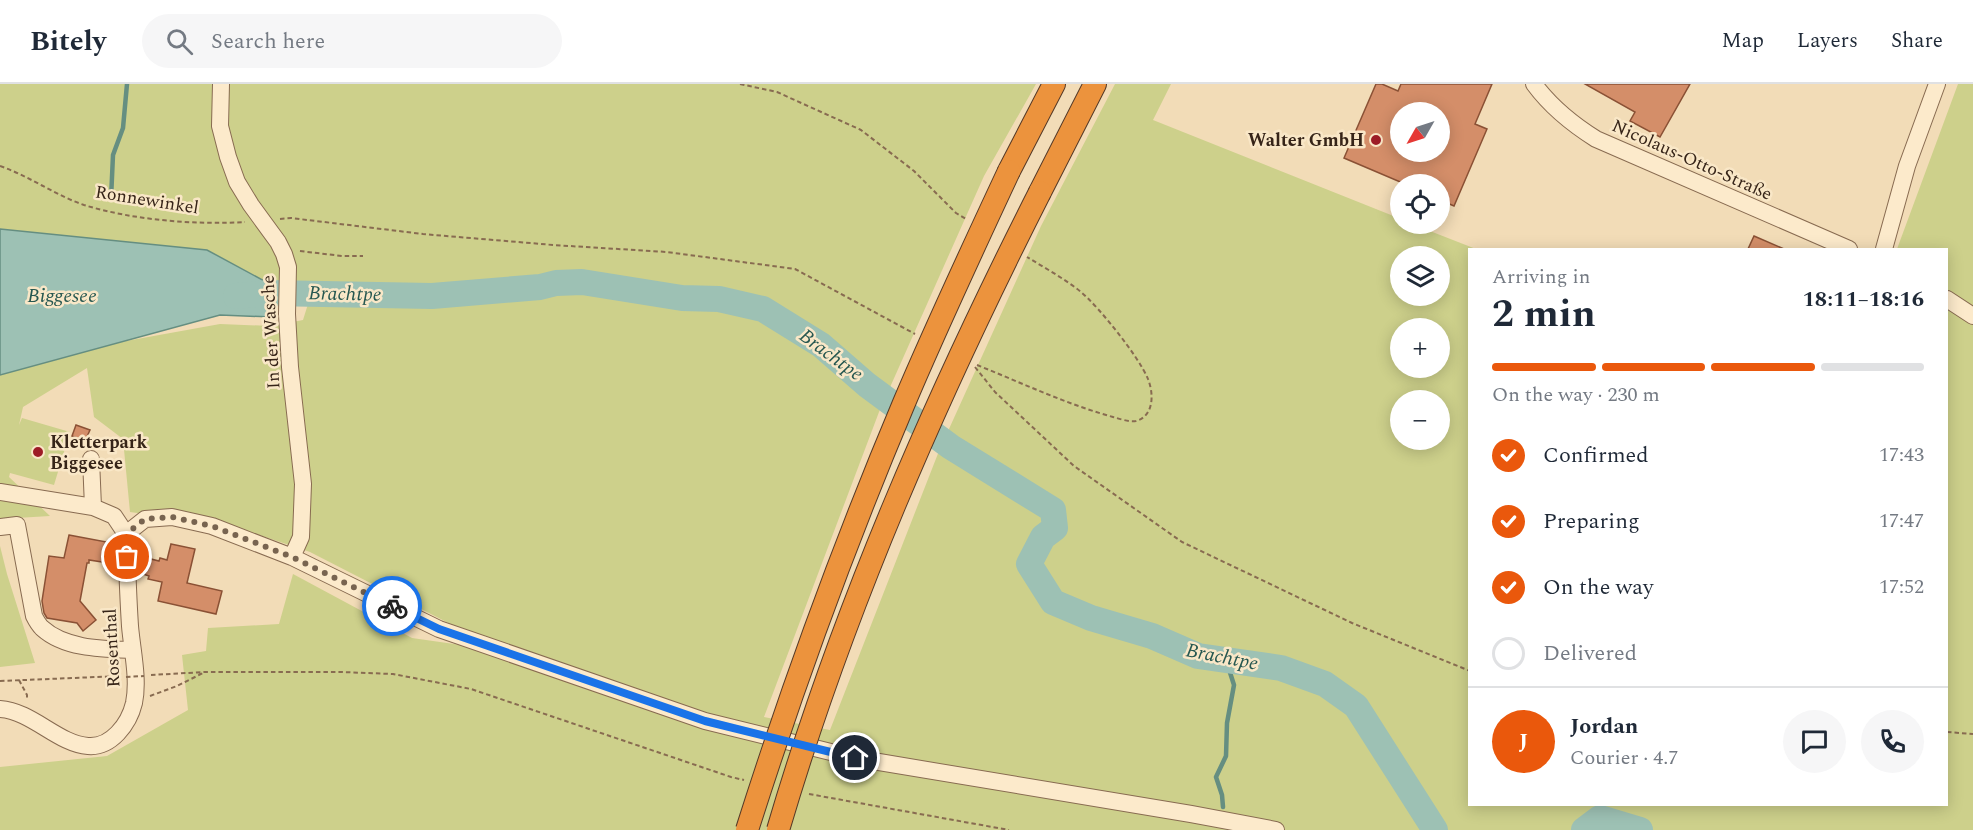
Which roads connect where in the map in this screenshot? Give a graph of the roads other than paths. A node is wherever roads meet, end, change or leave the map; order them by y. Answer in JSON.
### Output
{"nodes":[{"id":1,"x":221,"y":84,"type":"edge"},
{"id":2,"x":1054,"y":84,"type":"edge"},
{"id":3,"x":1095,"y":84,"type":"edge"},
{"id":4,"x":1534,"y":84,"type":"edge"},
{"id":5,"x":1937,"y":84,"type":"edge"},
{"id":6,"x":1848,"y":248,"type":"edge"},
{"id":7,"x":1884,"y":248,"type":"edge"},
{"id":8,"x":1948,"y":300,"type":"edge"},
{"id":9,"x":1973,"y":315,"type":"edge"},
{"id":10,"x":91,"y":459,"type":"dead end"},
{"id":11,"x":0,"y":492,"type":"edge"},
{"id":12,"x":93,"y":507,"type":"junction"},
{"id":13,"x":0,"y":527,"type":"edge"},
{"id":14,"x":126,"y":534,"type":"junction"},
{"id":15,"x":292,"y":557,"type":"junction"},
{"id":16,"x":132,"y":650,"type":"junction"},
{"id":17,"x":0,"y":710,"type":"edge"},
{"id":18,"x":747,"y":830,"type":"edge"},
{"id":19,"x":778,"y":830,"type":"edge"},
{"id":20,"x":1276,"y":830,"type":"edge"}],
"edges":[{"from":1,"to":15,"type":"street","name":"In der Wasche"},
{"from":2,"to":18,"type":"highway","bridge":true},
{"from":3,"to":19,"type":"highway","bridge":true},
{"from":4,"to":6,"type":"street","name":"Nicolaus-Otto-Straße"},
{"from":5,"to":7,"type":"street"},
{"from":8,"to":9,"type":"street"},
{"from":10,"to":12,"type":"street"},
{"from":11,"to":12,"type":"street"},
{"from":12,"to":14,"type":"street"},
{"from":13,"to":16,"type":"street"},
{"from":14,"to":15,"type":"street"},
{"from":14,"to":16,"type":"street","name":"Rosenthal"},
{"from":15,"to":20,"type":"street"},
{"from":16,"to":17,"type":"street","name":"Rosenthal"}]}
